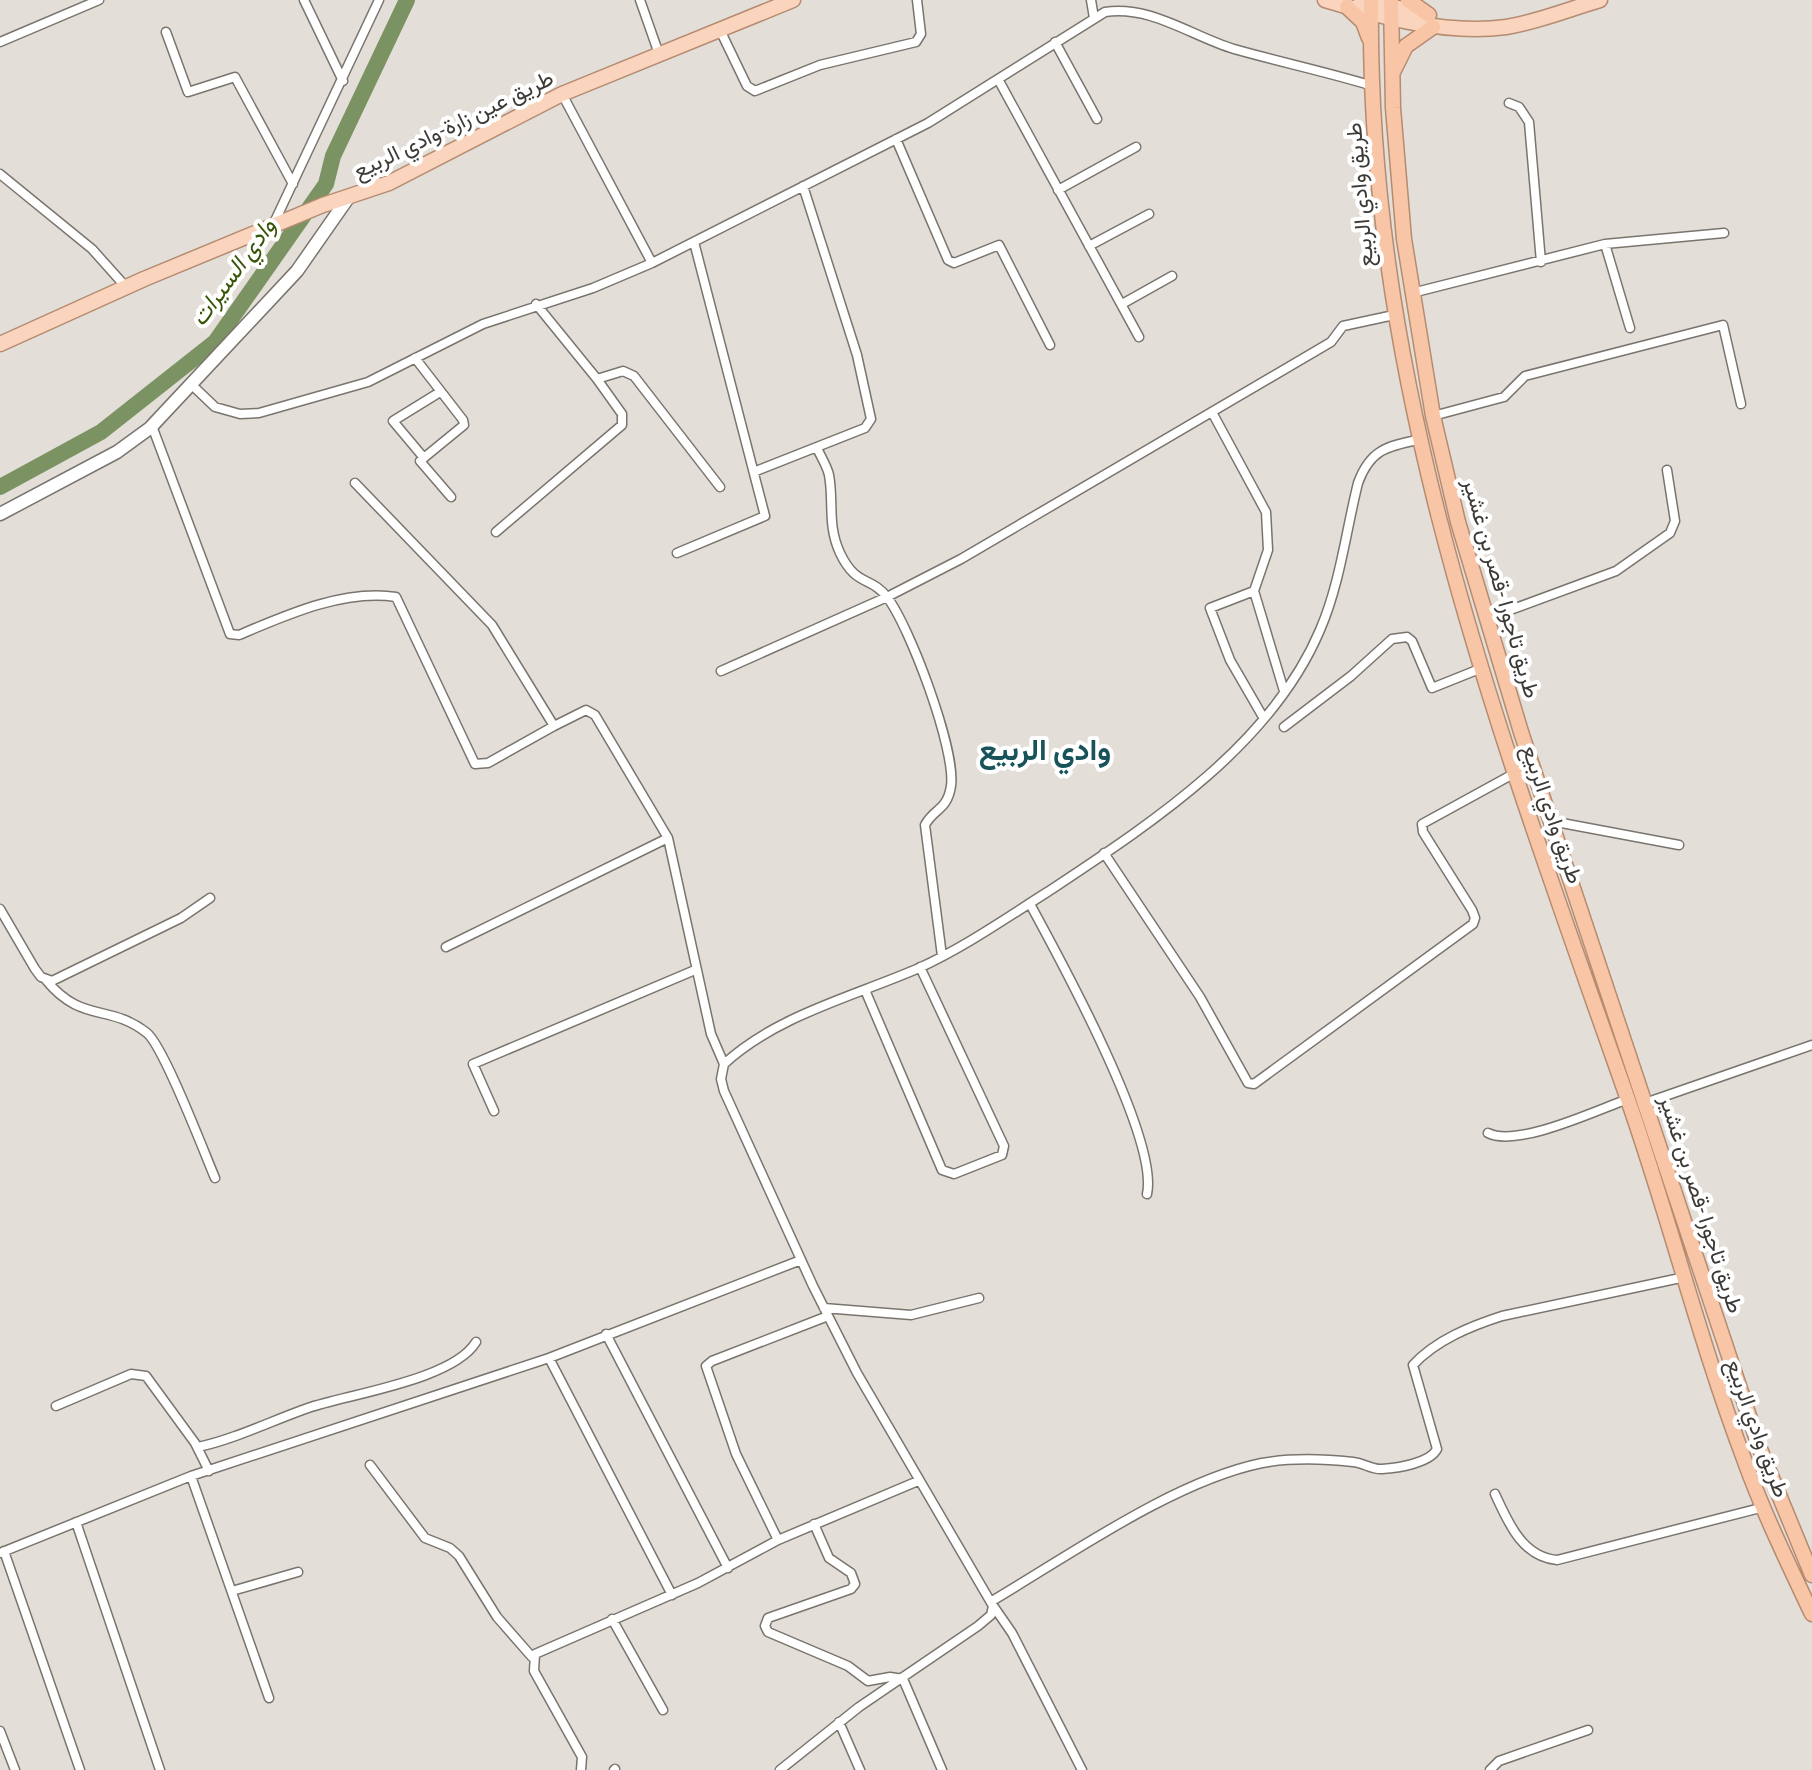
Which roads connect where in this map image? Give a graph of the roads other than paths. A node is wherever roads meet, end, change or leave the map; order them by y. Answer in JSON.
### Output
{"nodes":[{"id":1,"x":99,"y":0,"type":"edge"},
{"id":2,"x":304,"y":0,"type":"edge"},
{"id":3,"x":379,"y":0,"type":"edge"},
{"id":4,"x":640,"y":0,"type":"edge"},
{"id":5,"x":793,"y":0,"type":"edge"},
{"id":6,"x":917,"y":0,"type":"edge"},
{"id":7,"x":1091,"y":0,"type":"edge"},
{"id":8,"x":1325,"y":0,"type":"edge"},
{"id":9,"x":1408,"y":0,"type":"edge"},
{"id":10,"x":1600,"y":0,"type":"edge"},
{"id":11,"x":1364,"y":4,"type":"edge"},
{"id":12,"x":1391,"y":7,"type":"edge"},
{"id":13,"x":1094,"y":18,"type":"junction"},
{"id":14,"x":1431,"y":21,"type":"junction"},
{"id":15,"x":719,"y":29,"type":"junction"},
{"id":16,"x":166,"y":32,"type":"dead end"},
{"id":17,"x":0,"y":42,"type":"edge"},
{"id":18,"x":1055,"y":42,"type":"junction"},
{"id":19,"x":1372,"y":47,"type":"junction"},
{"id":20,"x":659,"y":54,"type":"junction"},
{"id":21,"x":1391,"y":76,"type":"junction"},
{"id":22,"x":998,"y":79,"type":"junction"},
{"id":23,"x":343,"y":81,"type":"junction"},
{"id":24,"x":1373,"y":86,"type":"junction"},
{"id":25,"x":562,"y":94,"type":"junction"},
{"id":26,"x":1509,"y":103,"type":"dead end"},
{"id":27,"x":1097,"y":119,"type":"dead end"},
{"id":28,"x":896,"y":139,"type":"junction"},
{"id":29,"x":1136,"y":147,"type":"dead end"},
{"id":30,"x":0,"y":174,"type":"edge"},
{"id":31,"x":293,"y":184,"type":"junction"},
{"id":32,"x":803,"y":186,"type":"junction"},
{"id":33,"x":1058,"y":190,"type":"junction"},
{"id":34,"x":348,"y":198,"type":"junction"},
{"id":35,"x":1149,"y":214,"type":"dead end"},
{"id":36,"x":272,"y":226,"type":"junction"},
{"id":37,"x":1724,"y":233,"type":"dead end"},
{"id":38,"x":694,"y":242,"type":"junction"},
{"id":39,"x":1605,"y":244,"type":"junction"},
{"id":40,"x":1089,"y":246,"type":"junction"},
{"id":41,"x":1541,"y":262,"type":"junction"},
{"id":42,"x":652,"y":263,"type":"junction"},
{"id":43,"x":1172,"y":276,"type":"dead end"},
{"id":44,"x":126,"y":287,"type":"junction"},
{"id":45,"x":1412,"y":293,"type":"junction"},
{"id":46,"x":536,"y":304,"type":"junction"},
{"id":47,"x":1122,"y":304,"type":"junction"},
{"id":48,"x":1394,"y":315,"type":"junction"},
{"id":49,"x":1630,"y":328,"type":"dead end"},
{"id":50,"x":1139,"y":337,"type":"dead end"},
{"id":51,"x":0,"y":344,"type":"edge"},
{"id":52,"x":1050,"y":345,"type":"dead end"},
{"id":53,"x":415,"y":358,"type":"junction"},
{"id":54,"x":597,"y":379,"type":"junction"},
{"id":55,"x":193,"y":386,"type":"junction"},
{"id":56,"x":440,"y":392,"type":"junction"},
{"id":57,"x":1741,"y":404,"type":"dead end"},
{"id":58,"x":1213,"y":414,"type":"junction"},
{"id":59,"x":1433,"y":416,"type":"junction"},
{"id":60,"x":152,"y":426,"type":"junction"},
{"id":61,"x":1418,"y":440,"type":"junction"},
{"id":62,"x":817,"y":448,"type":"junction"},
{"id":63,"x":424,"y":458,"type":"junction"},
{"id":64,"x":1667,"y":470,"type":"dead end"},
{"id":65,"x":756,"y":471,"type":"junction"},
{"id":66,"x":355,"y":483,"type":"dead end"},
{"id":67,"x":720,"y":487,"type":"dead end"},
{"id":68,"x":451,"y":497,"type":"dead end"},
{"id":69,"x":0,"y":514,"type":"edge"},
{"id":70,"x":496,"y":532,"type":"dead end"},
{"id":71,"x":677,"y":553,"type":"dead end"},
{"id":72,"x":1254,"y":591,"type":"junction"},
{"id":73,"x":887,"y":597,"type":"junction"},
{"id":74,"x":1485,"y":619,"type":"junction"},
{"id":75,"x":1482,"y":668,"type":"junction"},
{"id":76,"x":721,"y":671,"type":"dead end"},
{"id":77,"x":1284,"y":691,"type":"junction"},
{"id":78,"x":1263,"y":717,"type":"junction"},
{"id":79,"x":554,"y":726,"type":"junction"},
{"id":80,"x":1284,"y":727,"type":"dead end"},
{"id":81,"x":1515,"y":773,"type":"junction"},
{"id":82,"x":1551,"y":821,"type":"junction"},
{"id":83,"x":668,"y":838,"type":"junction"},
{"id":84,"x":1679,"y":845,"type":"dead end"},
{"id":85,"x":1104,"y":853,"type":"junction"},
{"id":86,"x":210,"y":898,"type":"dead end"},
{"id":87,"x":1030,"y":904,"type":"junction"},
{"id":88,"x":0,"y":909,"type":"edge"},
{"id":89,"x":446,"y":947,"type":"dead end"},
{"id":90,"x":942,"y":956,"type":"junction"},
{"id":91,"x":920,"y":967,"type":"junction"},
{"id":92,"x":695,"y":970,"type":"junction"},
{"id":93,"x":46,"y":980,"type":"junction"},
{"id":94,"x":865,"y":990,"type":"junction"},
{"id":95,"x":1812,"y":1045,"type":"edge"},
{"id":96,"x":724,"y":1064,"type":"junction"},
{"id":97,"x":1628,"y":1099,"type":"junction"},
{"id":98,"x":1645,"y":1103,"type":"junction"},
{"id":99,"x":494,"y":1111,"type":"dead end"},
{"id":100,"x":1488,"y":1133,"type":"dead end"},
{"id":101,"x":215,"y":1178,"type":"dead end"},
{"id":102,"x":1147,"y":1194,"type":"dead end"},
{"id":103,"x":801,"y":1260,"type":"junction"},
{"id":104,"x":1686,"y":1277,"type":"junction"},
{"id":105,"x":979,"y":1298,"type":"dead end"},
{"id":106,"x":826,"y":1312,"type":"junction"},
{"id":107,"x":606,"y":1334,"type":"junction"},
{"id":108,"x":476,"y":1342,"type":"dead end"},
{"id":109,"x":549,"y":1358,"type":"junction"},
{"id":110,"x":56,"y":1406,"type":"dead end"},
{"id":111,"x":198,"y":1447,"type":"junction"},
{"id":112,"x":370,"y":1465,"type":"dead end"},
{"id":113,"x":209,"y":1471,"type":"junction"},
{"id":114,"x":191,"y":1476,"type":"junction"},
{"id":115,"x":918,"y":1481,"type":"junction"},
{"id":116,"x":1495,"y":1494,"type":"dead end"},
{"id":117,"x":1764,"y":1507,"type":"junction"},
{"id":118,"x":76,"y":1522,"type":"junction"},
{"id":119,"x":814,"y":1524,"type":"junction"},
{"id":120,"x":778,"y":1540,"type":"junction"},
{"id":121,"x":2,"y":1552,"type":"edge"},
{"id":122,"x":728,"y":1568,"type":"junction"},
{"id":123,"x":298,"y":1572,"type":"dead end"},
{"id":124,"x":1812,"y":1575,"type":"edge"},
{"id":125,"x":232,"y":1591,"type":"junction"},
{"id":126,"x":672,"y":1595,"type":"junction"},
{"id":127,"x":993,"y":1603,"type":"junction"},
{"id":128,"x":1812,"y":1614,"type":"edge"},
{"id":129,"x":612,"y":1619,"type":"junction"},
{"id":130,"x":532,"y":1657,"type":"junction"},
{"id":131,"x":903,"y":1679,"type":"junction"},
{"id":132,"x":269,"y":1698,"type":"dead end"},
{"id":133,"x":663,"y":1710,"type":"dead end"},
{"id":134,"x":839,"y":1722,"type":"junction"},
{"id":135,"x":1588,"y":1730,"type":"dead end"},
{"id":136,"x":0,"y":1731,"type":"edge"},
{"id":137,"x":15,"y":1770,"type":"edge"},
{"id":138,"x":80,"y":1770,"type":"edge"},
{"id":139,"x":160,"y":1770,"type":"edge"},
{"id":140,"x":581,"y":1770,"type":"edge"},
{"id":141,"x":780,"y":1770,"type":"edge"},
{"id":142,"x":860,"y":1770,"type":"edge"},
{"id":143,"x":942,"y":1770,"type":"edge"},
{"id":144,"x":1082,"y":1770,"type":"edge"},
{"id":145,"x":1490,"y":1770,"type":"edge"}],
"edges":[{"from":1,"to":17,"type":"street"},
{"from":2,"to":23,"type":"street"},
{"from":3,"to":23,"type":"street"},
{"from":4,"to":20,"type":"street"},
{"from":5,"to":15,"type":"main road","name":"طريق عين زارة-وادي الربيع"},
{"from":6,"to":15,"type":"street"},
{"from":7,"to":13,"type":"street"},
{"from":8,"to":11,"type":"main road"},
{"from":9,"to":14,"type":"highway"},
{"from":10,"to":14,"type":"main road"},
{"from":11,"to":12,"type":"main road"},
{"from":11,"to":19,"type":"highway","name":"طريق وادي الربيع"},
{"from":11,"to":19,"type":"highway"},
{"from":12,"to":14,"type":"main road"},
{"from":12,"to":21,"type":"highway","name":"طريق تاجورا -قصر بن غشير"},
{"from":13,"to":18,"type":"street"},
{"from":13,"to":24,"type":"street"},
{"from":14,"to":21,"type":"highway"},
{"from":15,"to":20,"type":"main road","name":"طريق عين زارة-وادي الربيع"},
{"from":16,"to":31,"type":"street"},
{"from":18,"to":22,"type":"street"},
{"from":18,"to":27,"type":"street"},
{"from":19,"to":24,"type":"highway","name":"طريق وادي الربيع"},
{"from":20,"to":25,"type":"main road","name":"طريق عين زارة-وادي الربيع"},
{"from":21,"to":45,"type":"highway","name":"طريق تاجورا -قصر بن غشير"},
{"from":22,"to":28,"type":"street"},
{"from":22,"to":33,"type":"street"},
{"from":23,"to":31,"type":"street"},
{"from":24,"to":48,"type":"highway","name":"طريق وادي الربيع"},
{"from":25,"to":34,"type":"main road","name":"طريق عين زارة-وادي الربيع"},
{"from":25,"to":42,"type":"street"},
{"from":26,"to":41,"type":"street"},
{"from":28,"to":32,"type":"street"},
{"from":28,"to":52,"type":"street"},
{"from":29,"to":33,"type":"street"},
{"from":30,"to":44,"type":"street"},
{"from":31,"to":36,"type":"street"},
{"from":32,"to":38,"type":"street"},
{"from":32,"to":62,"type":"street"},
{"from":33,"to":40,"type":"street"},
{"from":34,"to":36,"type":"main road","name":"طريق عين زارة-وادي الربيع"},
{"from":34,"to":55,"type":"main road"},
{"from":35,"to":40,"type":"street"},
{"from":36,"to":44,"type":"main road","name":"طريق عين زارة-وادي الربيع"},
{"from":37,"to":39,"type":"street"},
{"from":38,"to":42,"type":"street"},
{"from":38,"to":65,"type":"street"},
{"from":39,"to":41,"type":"street"},
{"from":39,"to":49,"type":"street"},
{"from":40,"to":47,"type":"street"},
{"from":41,"to":45,"type":"street"},
{"from":42,"to":46,"type":"street"},
{"from":43,"to":47,"type":"street"},
{"from":44,"to":51,"type":"main road","name":"طريق عين زارة-وادي الربيع"},
{"from":45,"to":59,"type":"highway","name":"طريق تاجورا -قصر بن غشير"},
{"from":46,"to":53,"type":"street"},
{"from":46,"to":54,"type":"street"},
{"from":47,"to":50,"type":"street"},
{"from":48,"to":58,"type":"street"},
{"from":48,"to":61,"type":"highway","name":"طريق وادي الربيع"},
{"from":53,"to":55,"type":"street"},
{"from":53,"to":56,"type":"street"},
{"from":54,"to":67,"type":"street"},
{"from":54,"to":70,"type":"street"},
{"from":55,"to":60,"type":"main road"},
{"from":56,"to":63,"type":"street"},
{"from":56,"to":63,"type":"street"},
{"from":57,"to":59,"type":"street"},
{"from":58,"to":72,"type":"street"},
{"from":58,"to":73,"type":"street"},
{"from":59,"to":74,"type":"highway","name":"طريق تاجورا -قصر بن غشير"},
{"from":60,"to":69,"type":"main road"},
{"from":60,"to":79,"type":"street"},
{"from":61,"to":75,"type":"highway","name":"طريق وادي الربيع"},
{"from":61,"to":77,"type":"street"},
{"from":62,"to":65,"type":"street"},
{"from":62,"to":73,"type":"street"},
{"from":63,"to":68,"type":"street"},
{"from":64,"to":74,"type":"street"},
{"from":65,"to":71,"type":"street"},
{"from":66,"to":79,"type":"street"},
{"from":72,"to":77,"type":"street"},
{"from":72,"to":78,"type":"street"},
{"from":73,"to":76,"type":"street"},
{"from":73,"to":90,"type":"street"},
{"from":74,"to":82,"type":"highway","name":"طريق تاجورا -قصر بن غشير"},
{"from":75,"to":80,"type":"street"},
{"from":75,"to":81,"type":"highway","name":"طريق وادي الربيع"},
{"from":77,"to":78,"type":"street"},
{"from":78,"to":85,"type":"street"},
{"from":79,"to":83,"type":"street"},
{"from":81,"to":85,"type":"street"},
{"from":81,"to":97,"type":"highway","name":"طريق وادي الربيع"},
{"from":82,"to":84,"type":"street"},
{"from":82,"to":98,"type":"highway","name":"طريق تاجورا -قصر بن غشير"},
{"from":83,"to":89,"type":"street"},
{"from":83,"to":92,"type":"street"},
{"from":85,"to":87,"type":"street"},
{"from":86,"to":93,"type":"street"},
{"from":87,"to":90,"type":"street"},
{"from":87,"to":102,"type":"street"},
{"from":88,"to":93,"type":"street"},
{"from":90,"to":91,"type":"street"},
{"from":91,"to":94,"type":"street"},
{"from":91,"to":94,"type":"street"},
{"from":92,"to":96,"type":"street"},
{"from":92,"to":99,"type":"street"},
{"from":93,"to":101,"type":"street"},
{"from":94,"to":96,"type":"street"},
{"from":95,"to":98,"type":"street"},
{"from":96,"to":103,"type":"street"},
{"from":97,"to":100,"type":"street"},
{"from":97,"to":104,"type":"highway","name":"طريق وادي الربيع"},
{"from":98,"to":124,"type":"highway","name":"طريق تاجورا -قصر بن غشير"},
{"from":103,"to":106,"type":"street"},
{"from":103,"to":107,"type":"street"},
{"from":104,"to":117,"type":"highway","name":"طريق وادي الربيع"},
{"from":104,"to":127,"type":"street"},
{"from":105,"to":106,"type":"street"},
{"from":106,"to":115,"type":"street"},
{"from":106,"to":120,"type":"street"},
{"from":107,"to":109,"type":"street"},
{"from":107,"to":122,"type":"street"},
{"from":108,"to":111,"type":"street"},
{"from":109,"to":113,"type":"street"},
{"from":109,"to":126,"type":"street"},
{"from":110,"to":111,"type":"street"},
{"from":111,"to":113,"type":"street"},
{"from":112,"to":130,"type":"street"},
{"from":113,"to":114,"type":"street"},
{"from":114,"to":118,"type":"street"},
{"from":114,"to":125,"type":"street"},
{"from":115,"to":119,"type":"street"},
{"from":115,"to":127,"type":"street"},
{"from":116,"to":117,"type":"street"},
{"from":117,"to":128,"type":"highway","name":"طريق وادي الربيع"},
{"from":118,"to":121,"type":"street"},
{"from":118,"to":139,"type":"street"},
{"from":119,"to":120,"type":"street"},
{"from":119,"to":131,"type":"street"},
{"from":120,"to":122,"type":"street"},
{"from":121,"to":138,"type":"street"},
{"from":122,"to":126,"type":"street"},
{"from":123,"to":125,"type":"street"},
{"from":125,"to":132,"type":"street"},
{"from":126,"to":129,"type":"street"},
{"from":127,"to":131,"type":"street"},
{"from":127,"to":144,"type":"street"},
{"from":129,"to":130,"type":"street"},
{"from":129,"to":133,"type":"street"},
{"from":130,"to":140,"type":"street"},
{"from":131,"to":134,"type":"street"},
{"from":131,"to":143,"type":"street"},
{"from":134,"to":141,"type":"street"},
{"from":134,"to":142,"type":"street"},
{"from":135,"to":145,"type":"street"},
{"from":136,"to":137,"type":"street"}]}
